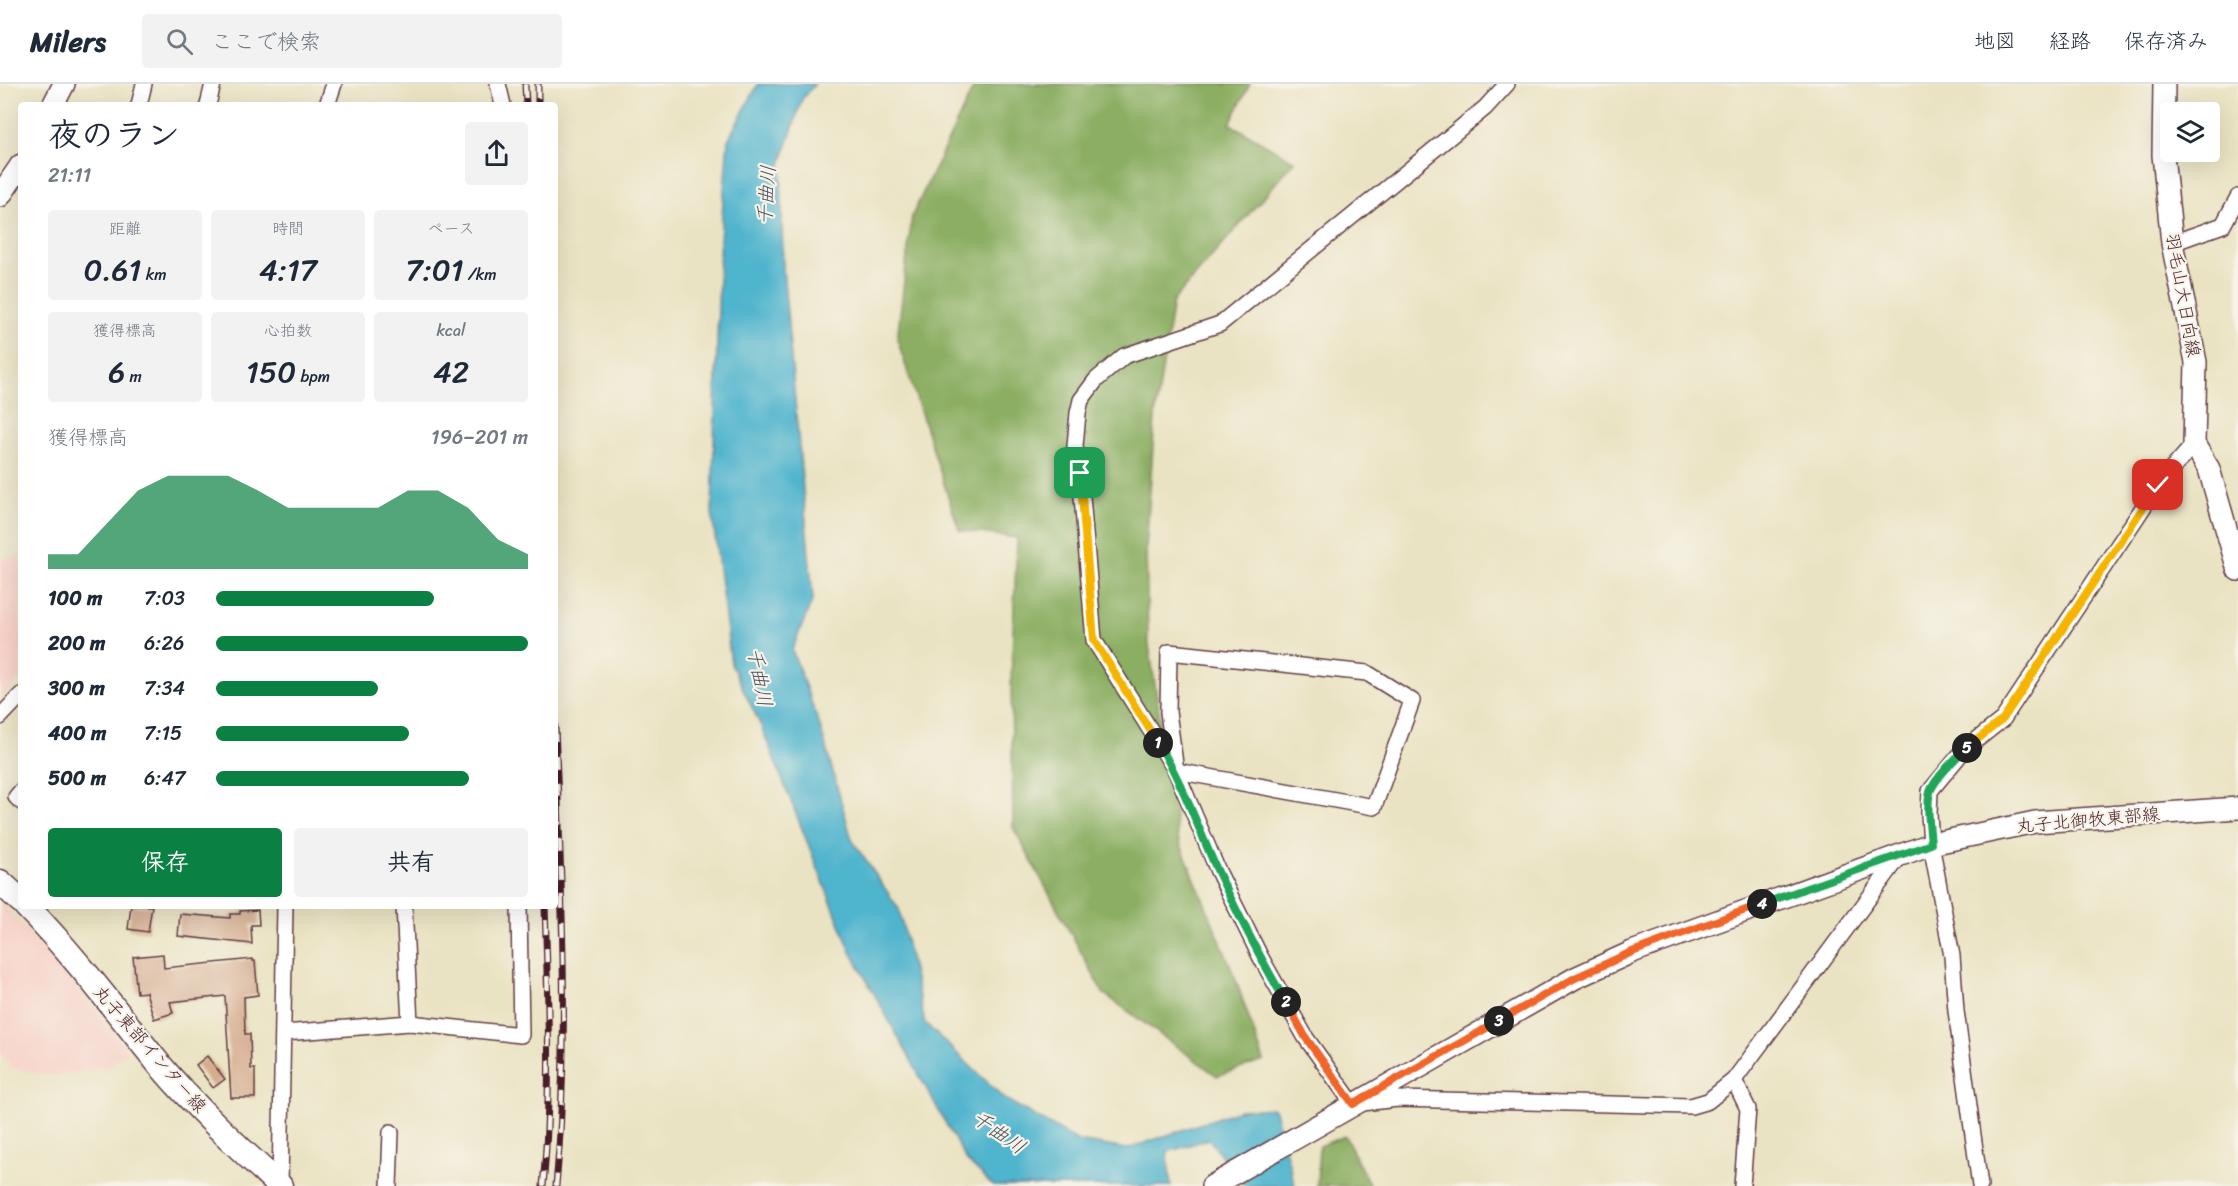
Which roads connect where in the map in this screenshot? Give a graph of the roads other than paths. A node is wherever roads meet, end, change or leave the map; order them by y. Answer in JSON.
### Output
{"nodes":[{"id":1,"x":64,"y":84,"type":"edge"},
{"id":2,"x":144,"y":84,"type":"edge"},
{"id":3,"x":213,"y":84,"type":"edge"},
{"id":4,"x":334,"y":84,"type":"edge"},
{"id":5,"x":498,"y":84,"type":"edge"},
{"id":6,"x":1507,"y":84,"type":"edge"},
{"id":7,"x":2164,"y":84,"type":"edge"},
{"id":8,"x":55,"y":102,"type":"edge"},
{"id":9,"x":140,"y":102,"type":"edge"},
{"id":10,"x":209,"y":102,"type":"edge"},
{"id":11,"x":328,"y":102,"type":"edge"},
{"id":12,"x":501,"y":102,"type":"edge"},
{"id":13,"x":18,"y":169,"type":"edge"},
{"id":14,"x":0,"y":196,"type":"edge"},
{"id":15,"x":2238,"y":197,"type":"edge"},
{"id":16,"x":2172,"y":243,"type":"junction"},
{"id":17,"x":2194,"y":444,"type":"junction"},
{"id":18,"x":2238,"y":570,"type":"edge"},
{"id":19,"x":18,"y":698,"type":"edge"},
{"id":20,"x":0,"y":717,"type":"edge"},
{"id":21,"x":1176,"y":771,"type":"junction"},
{"id":22,"x":2238,"y":808,"type":"edge"},
{"id":23,"x":1931,"y":844,"type":"junction"},
{"id":24,"x":1902,"y":853,"type":"junction"},
{"id":25,"x":0,"y":882,"type":"edge"},
{"id":26,"x":18,"y":898,"type":"edge"},
{"id":27,"x":29,"y":909,"type":"edge"},
{"id":28,"x":285,"y":909,"type":"edge"},
{"id":29,"x":404,"y":909,"type":"edge"},
{"id":30,"x":519,"y":909,"type":"edge"},
{"id":31,"x":410,"y":1023,"type":"junction"},
{"id":32,"x":284,"y":1033,"type":"junction"},
{"id":33,"x":1734,"y":1080,"type":"junction"},
{"id":34,"x":1353,"y":1104,"type":"junction"},
{"id":35,"x":390,"y":1132,"type":"dead end"},
{"id":36,"x":280,"y":1186,"type":"edge"},
{"id":37,"x":389,"y":1186,"type":"edge"},
{"id":38,"x":1212,"y":1186,"type":"edge"},
{"id":39,"x":1742,"y":1186,"type":"edge"},
{"id":40,"x":1980,"y":1186,"type":"edge"}],
"edges":[{"from":1,"to":8,"type":"main road"},
{"from":2,"to":9,"type":"street"},
{"from":3,"to":10,"type":"street"},
{"from":4,"to":11,"type":"street"},
{"from":5,"to":12,"type":"street"},
{"from":6,"to":21,"type":"street"},
{"from":7,"to":16,"type":"main road","name":"羽毛山大日向線"},
{"from":13,"to":14,"type":"main road"},
{"from":15,"to":16,"type":"street"},
{"from":16,"to":17,"type":"main road","name":"羽毛山大日向線"},
{"from":17,"to":18,"type":"main road"},
{"from":17,"to":23,"type":"street"},
{"from":19,"to":20,"type":"street"},
{"from":21,"to":21,"type":"street"},
{"from":21,"to":34,"type":"street"},
{"from":22,"to":23,"type":"main road","name":"丸子北御牧東部線"},
{"from":23,"to":24,"type":"main road","name":"丸子北御牧東部線"},
{"from":23,"to":40,"type":"street"},
{"from":24,"to":33,"type":"street"},
{"from":24,"to":34,"type":"main road","name":"丸子北御牧東部線"},
{"from":25,"to":26,"type":"main road"},
{"from":27,"to":36,"type":"main road","name":"丸子東部インター線"},
{"from":28,"to":32,"type":"street"},
{"from":29,"to":31,"type":"street"},
{"from":30,"to":31,"type":"street"},
{"from":31,"to":32,"type":"street"},
{"from":32,"to":36,"type":"street"},
{"from":33,"to":34,"type":"street"},
{"from":33,"to":39,"type":"street"},
{"from":34,"to":38,"type":"main road","name":"丸子北御牧東部線"},
{"from":35,"to":37,"type":"street"}]}
